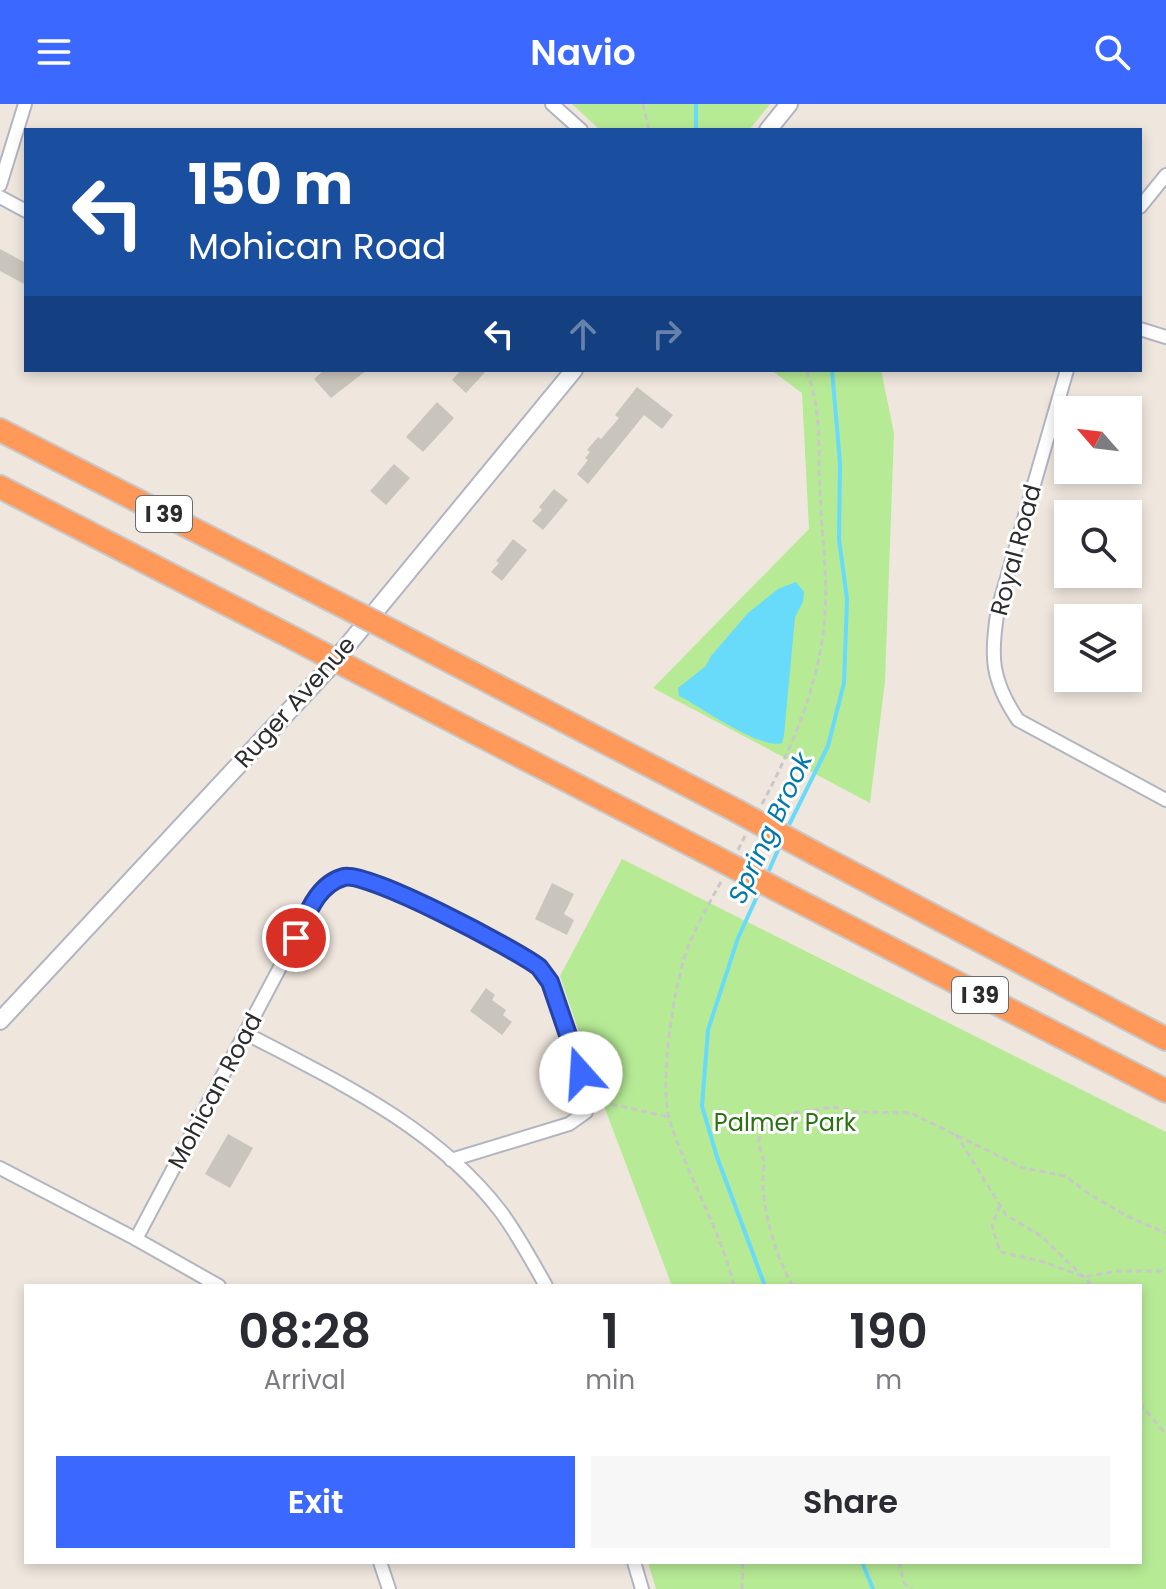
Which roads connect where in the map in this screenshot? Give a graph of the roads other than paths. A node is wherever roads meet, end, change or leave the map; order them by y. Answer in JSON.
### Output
{"nodes":[{"id":1,"x":25,"y":104,"type":"edge"},
{"id":2,"x":552,"y":104,"type":"edge"},
{"id":3,"x":789,"y":104,"type":"edge"},
{"id":4,"x":579,"y":128,"type":"edge"},
{"id":5,"x":774,"y":128,"type":"edge"},
{"id":6,"x":1166,"y":175,"type":"edge"},
{"id":7,"x":0,"y":185,"type":"edge"},
{"id":8,"x":0,"y":197,"type":"edge"},
{"id":9,"x":1142,"y":205,"type":"edge"},
{"id":10,"x":24,"y":210,"type":"edge"},
{"id":11,"x":1142,"y":330,"type":"edge"},
{"id":12,"x":1166,"y":337,"type":"edge"},
{"id":13,"x":572,"y":372,"type":"edge"},
{"id":14,"x":1066,"y":372,"type":"edge"},
{"id":15,"x":0,"y":430,"type":"edge"},
{"id":16,"x":0,"y":487,"type":"edge"},
{"id":17,"x":1166,"y":800,"type":"edge"},
{"id":18,"x":0,"y":1021,"type":"edge"},
{"id":19,"x":245,"y":1033,"type":"junction"},
{"id":20,"x":1166,"y":1039,"type":"edge"},
{"id":21,"x":1166,"y":1091,"type":"edge"},
{"id":22,"x":451,"y":1160,"type":"junction"},
{"id":23,"x":0,"y":1168,"type":"edge"},
{"id":24,"x":136,"y":1239,"type":"junction"},
{"id":25,"x":215,"y":1284,"type":"edge"},
{"id":26,"x":545,"y":1284,"type":"edge"},
{"id":27,"x":381,"y":1564,"type":"edge"},
{"id":28,"x":635,"y":1564,"type":"edge"},
{"id":29,"x":389,"y":1589,"type":"edge"},
{"id":30,"x":642,"y":1589,"type":"edge"}],
"edges":[{"from":1,"to":7,"type":"street"},
{"from":2,"to":4,"type":"street"},
{"from":3,"to":5,"type":"street"},
{"from":6,"to":9,"type":"street"},
{"from":8,"to":10,"type":"street"},
{"from":11,"to":12,"type":"street"},
{"from":13,"to":18,"type":"street","name":"Ruger Avenue"},
{"from":14,"to":17,"type":"street","name":"Royal Road"},
{"from":15,"to":20,"type":"highway","number":"I 39","bridge":true},
{"from":16,"to":21,"type":"highway","number":"I 39","bridge":true},
{"from":19,"to":22,"type":"street"},
{"from":19,"to":22,"type":"street","name":"Mohican Road"},
{"from":19,"to":24,"type":"street","name":"Mohican Road"},
{"from":22,"to":26,"type":"street"},
{"from":23,"to":24,"type":"street"},
{"from":24,"to":25,"type":"street"},
{"from":27,"to":29,"type":"street"},
{"from":28,"to":30,"type":"street"}]}
